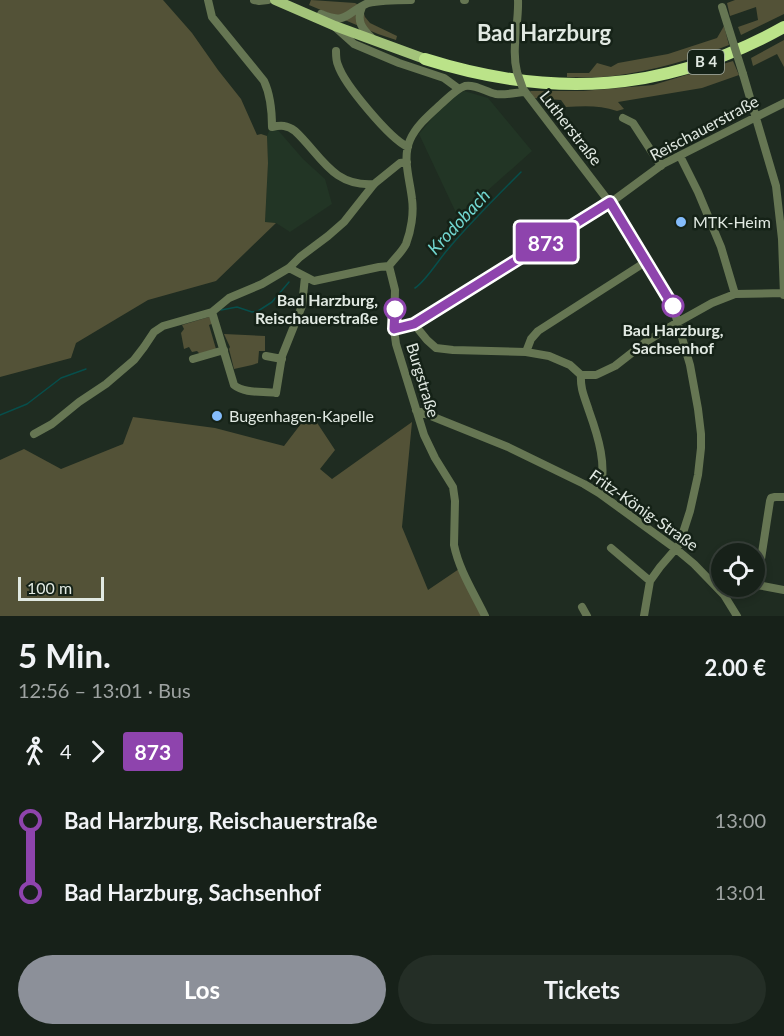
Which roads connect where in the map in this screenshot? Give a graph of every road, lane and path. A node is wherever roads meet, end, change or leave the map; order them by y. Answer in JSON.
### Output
{"nodes":[{"id":1,"x":208,"y":0,"type":"edge"},
{"id":2,"x":254,"y":0,"type":"edge"},
{"id":3,"x":268,"y":0,"type":"edge"},
{"id":4,"x":275,"y":0,"type":"edge"},
{"id":5,"x":411,"y":0,"type":"edge"},
{"id":6,"x":518,"y":0,"type":"edge"},
{"id":7,"x":721,"y":4,"type":"edge"},
{"id":8,"x":362,"y":7,"type":"junction"},
{"id":9,"x":311,"y":16,"type":"junction"},
{"id":10,"x":334,"y":26,"type":"junction"},
{"id":11,"x":784,"y":27,"type":"edge"},
{"id":12,"x":374,"y":40,"type":"junction"},
{"id":13,"x":336,"y":51,"type":"dead end"},
{"id":14,"x":425,"y":59,"type":"joint"},
{"id":15,"x":459,"y":89,"type":"junction"},
{"id":16,"x":523,"y":91,"type":"junction"},
{"id":17,"x":784,"y":103,"type":"edge"},
{"id":18,"x":623,"y":118,"type":"dead end"},
{"id":19,"x":756,"y":118,"type":"junction"},
{"id":20,"x":408,"y":147,"type":"junction"},
{"id":21,"x":680,"y":156,"type":"junction"},
{"id":22,"x":407,"y":162,"type":"junction"},
{"id":23,"x":661,"y":166,"type":"junction"},
{"id":24,"x":374,"y":184,"type":"junction"},
{"id":25,"x":610,"y":202,"type":"junction"},
{"id":26,"x":647,"y":261,"type":"junction"},
{"id":27,"x":389,"y":266,"type":"junction"},
{"id":28,"x":289,"y":268,"type":"junction"},
{"id":29,"x":305,"y":277,"type":"junction"},
{"id":30,"x":784,"y":293,"type":"edge"},
{"id":31,"x":735,"y":294,"type":"junction"},
{"id":32,"x":212,"y":312,"type":"junction"},
{"id":33,"x":678,"y":321,"type":"junction"},
{"id":34,"x":414,"y":324,"type":"junction"},
{"id":35,"x":394,"y":329,"type":"junction"},
{"id":36,"x":224,"y":350,"type":"junction"},
{"id":37,"x":526,"y":352,"type":"junction"},
{"id":38,"x":266,"y":356,"type":"dead end"},
{"id":39,"x":282,"y":358,"type":"junction"},
{"id":40,"x":193,"y":359,"type":"dead end"},
{"id":41,"x":581,"y":375,"type":"junction"},
{"id":42,"x":416,"y":410,"type":"junction"},
{"id":43,"x":34,"y":434,"type":"dead end"},
{"id":44,"x":599,"y":493,"type":"junction"},
{"id":45,"x":784,"y":497,"type":"edge"},
{"id":46,"x":611,"y":548,"type":"dead end"},
{"id":47,"x":676,"y":549,"type":"junction"},
{"id":48,"x":650,"y":581,"type":"junction"},
{"id":49,"x":784,"y":590,"type":"edge"},
{"id":50,"x":582,"y":607,"type":"dead end"},
{"id":51,"x":485,"y":616,"type":"edge"},
{"id":52,"x":587,"y":616,"type":"edge"},
{"id":53,"x":644,"y":616,"type":"edge"},
{"id":54,"x":737,"y":616,"type":"edge"}],
"edges":[{"from":1,"to":24,"type":"street"},
{"from":2,"to":3,"type":"street"},
{"from":4,"to":9,"type":"main road","number":"B 4"},
{"from":5,"to":8,"type":"street"},
{"from":6,"to":16,"type":"street","name":"Lutherstraße","bridge":true},
{"from":7,"to":19,"type":"street","bridge":true},
{"from":8,"to":9,"type":"street"},
{"from":8,"to":12,"type":"street"},
{"from":9,"to":10,"type":"main road","number":"B 4"},
{"from":10,"to":12,"type":"main road","number":"B 4"},
{"from":10,"to":15,"type":"street"},
{"from":11,"to":14,"type":"highway","number":"B 4"},
{"from":12,"to":14,"type":"main road","number":"B 4"},
{"from":13,"to":20,"type":"street"},
{"from":15,"to":16,"type":"street"},
{"from":15,"to":20,"type":"street"},
{"from":16,"to":25,"type":"street","name":"Lutherstraße"},
{"from":17,"to":19,"type":"street","name":"Reischauerstraße"},
{"from":18,"to":23,"type":"street"},
{"from":19,"to":21,"type":"street","name":"Reischauerstraße"},
{"from":19,"to":30,"type":"street"},
{"from":20,"to":22,"type":"street"},
{"from":21,"to":23,"type":"street","name":"Reischauerstraße"},
{"from":21,"to":31,"type":"street"},
{"from":22,"to":24,"type":"street"},
{"from":22,"to":27,"type":"street"},
{"from":23,"to":25,"type":"street","name":"Reischauerstraße"},
{"from":24,"to":28,"type":"street"},
{"from":25,"to":26,"type":"street","name":"Lutherstraße"},
{"from":25,"to":34,"type":"street","name":"Reischauerstraße"},
{"from":26,"to":33,"type":"street","name":"Lutherstraße"},
{"from":26,"to":37,"type":"street"},
{"from":27,"to":29,"type":"street"},
{"from":27,"to":35,"type":"street","name":"Burgstraße"},
{"from":28,"to":29,"type":"street"},
{"from":28,"to":32,"type":"street"},
{"from":29,"to":39,"type":"street"},
{"from":30,"to":31,"type":"street"},
{"from":31,"to":33,"type":"street"},
{"from":32,"to":36,"type":"street"},
{"from":32,"to":43,"type":"street"},
{"from":33,"to":41,"type":"street"},
{"from":33,"to":47,"type":"street","name":"Lutherstraße"},
{"from":34,"to":35,"type":"street","name":"Reischauerstraße"},
{"from":34,"to":37,"type":"street"},
{"from":35,"to":42,"type":"street","name":"Burgstraße"},
{"from":36,"to":39,"type":"street"},
{"from":36,"to":40,"type":"street"},
{"from":37,"to":41,"type":"street"},
{"from":38,"to":39,"type":"street"},
{"from":41,"to":44,"type":"street"},
{"from":42,"to":44,"type":"street","name":"Fritz-König-Straße"},
{"from":42,"to":51,"type":"street","name":"Burgstraße"},
{"from":44,"to":47,"type":"street","name":"Fritz-König-Straße"},
{"from":45,"to":49,"type":"street"},
{"from":46,"to":48,"type":"street"},
{"from":47,"to":48,"type":"street","name":"Lutherstraße"},
{"from":47,"to":54,"type":"street","name":"Fritz-König-Straße"},
{"from":48,"to":53,"type":"street"},
{"from":50,"to":52,"type":"street"}]}
